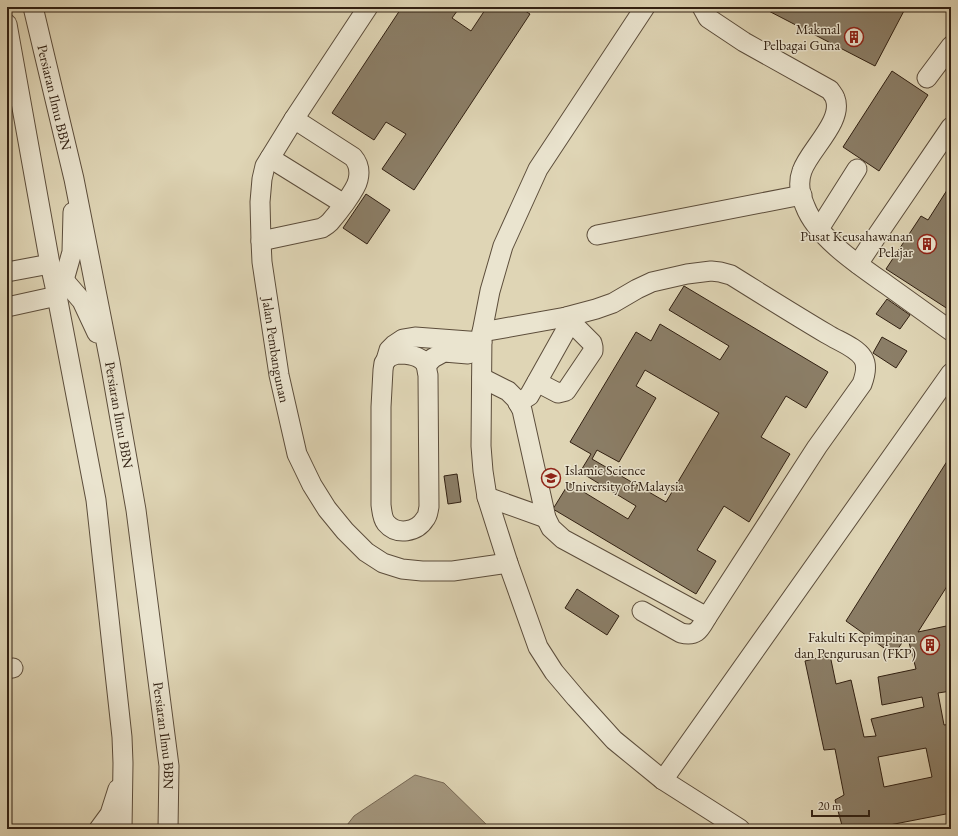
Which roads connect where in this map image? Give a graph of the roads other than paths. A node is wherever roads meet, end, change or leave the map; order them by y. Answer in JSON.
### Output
{"nodes":[{"id":1,"x":33,"y":7,"type":"edge"},
{"id":2,"x":368,"y":7,"type":"edge"},
{"id":3,"x":645,"y":7,"type":"edge"},
{"id":4,"x":706,"y":11,"type":"edge"},
{"id":5,"x":7,"y":24,"type":"edge"},
{"id":6,"x":951,"y":46,"type":"edge"},
{"id":7,"x":927,"y":78,"type":"dead end"},
{"id":8,"x":294,"y":119,"type":"junction"},
{"id":9,"x":951,"y":127,"type":"edge"},
{"id":10,"x":270,"y":158,"type":"junction"},
{"id":11,"x":857,"y":169,"type":"dead end"},
{"id":12,"x":74,"y":179,"type":"junction"},
{"id":13,"x":802,"y":195,"type":"junction"},
{"id":14,"x":344,"y":204,"type":"junction"},
{"id":15,"x":819,"y":229,"type":"junction"},
{"id":16,"x":597,"y":235,"type":"dead end"},
{"id":17,"x":261,"y":241,"type":"junction"},
{"id":18,"x":50,"y":264,"type":"junction"},
{"id":19,"x":858,"y":264,"type":"junction"},
{"id":20,"x":7,"y":272,"type":"edge"},
{"id":21,"x":60,"y":288,"type":"junction"},
{"id":22,"x":7,"y":307,"type":"edge"},
{"id":23,"x":568,"y":319,"type":"junction"},
{"id":24,"x":951,"y":331,"type":"edge"},
{"id":25,"x":482,"y":343,"type":"junction"},
{"id":26,"x":110,"y":362,"type":"junction"},
{"id":27,"x":384,"y":363,"type":"junction"},
{"id":28,"x":426,"y":366,"type":"junction"},
{"id":29,"x":951,"y":373,"type":"edge"},
{"id":30,"x":482,"y":378,"type":"junction"},
{"id":31,"x":537,"y":382,"type":"junction"},
{"id":32,"x":518,"y":403,"type":"junction"},
{"id":33,"x":487,"y":497,"type":"junction"},
{"id":34,"x":546,"y":518,"type":"junction"},
{"id":35,"x":508,"y":563,"type":"junction"},
{"id":36,"x":642,"y":611,"type":"dead end"},
{"id":37,"x":707,"y":617,"type":"junction"},
{"id":38,"x":123,"y":763,"type":"junction"},
{"id":39,"x":663,"y":780,"type":"junction"},
{"id":40,"x":99,"y":829,"type":"edge"},
{"id":41,"x":122,"y":829,"type":"edge"},
{"id":42,"x":168,"y":829,"type":"edge"},
{"id":43,"x":740,"y":829,"type":"edge"}],
"edges":[{"from":1,"to":12,"type":"street","name":"Persiaran Ilmu BBN"},
{"from":2,"to":8,"type":"street","name":"Jalan Pembangunan"},
{"from":3,"to":25,"type":"street"},
{"from":4,"to":13,"type":"street"},
{"from":5,"to":18,"type":"street"},
{"from":6,"to":7,"type":"street"},
{"from":8,"to":10,"type":"street","name":"Jalan Pembangunan"},
{"from":8,"to":14,"type":"street"},
{"from":9,"to":19,"type":"street"},
{"from":10,"to":14,"type":"street"},
{"from":10,"to":17,"type":"street","name":"Jalan Pembangunan"},
{"from":11,"to":15,"type":"street"},
{"from":12,"to":21,"type":"street"},
{"from":12,"to":26,"type":"street","name":"Persiaran Ilmu BBN"},
{"from":13,"to":15,"type":"street"},
{"from":13,"to":16,"type":"street"},
{"from":14,"to":17,"type":"street"},
{"from":15,"to":19,"type":"street"},
{"from":17,"to":35,"type":"street","name":"Jalan Pembangunan"},
{"from":18,"to":20,"type":"street"},
{"from":18,"to":21,"type":"street"},
{"from":19,"to":24,"type":"street"},
{"from":21,"to":22,"type":"street"},
{"from":21,"to":26,"type":"street"},
{"from":21,"to":38,"type":"street"},
{"from":23,"to":25,"type":"street"},
{"from":23,"to":31,"type":"street"},
{"from":23,"to":31,"type":"street"},
{"from":23,"to":37,"type":"street"},
{"from":25,"to":27,"type":"street"},
{"from":25,"to":28,"type":"street"},
{"from":25,"to":30,"type":"street"},
{"from":26,"to":42,"type":"street","name":"Persiaran Ilmu BBN"},
{"from":27,"to":28,"type":"street"},
{"from":27,"to":28,"type":"street"},
{"from":29,"to":39,"type":"street"},
{"from":30,"to":32,"type":"street"},
{"from":30,"to":33,"type":"street"},
{"from":31,"to":32,"type":"street"},
{"from":32,"to":34,"type":"street"},
{"from":33,"to":34,"type":"street"},
{"from":33,"to":35,"type":"street"},
{"from":34,"to":37,"type":"street"},
{"from":35,"to":39,"type":"street"},
{"from":36,"to":37,"type":"street"},
{"from":38,"to":40,"type":"street"},
{"from":38,"to":41,"type":"street"},
{"from":39,"to":43,"type":"street"}]}
